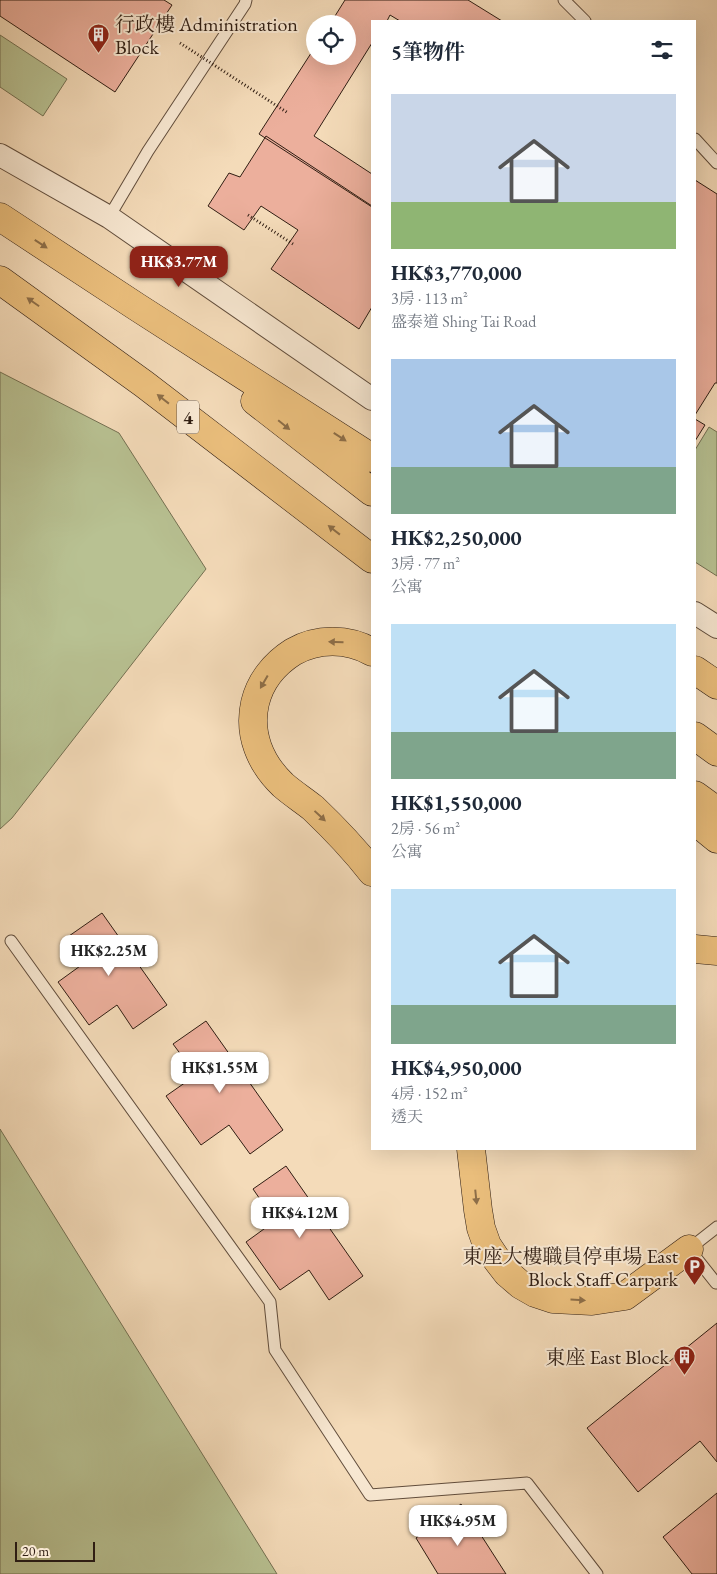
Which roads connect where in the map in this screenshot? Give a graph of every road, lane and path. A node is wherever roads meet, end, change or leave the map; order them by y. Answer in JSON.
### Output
{"nodes":[{"id":1,"x":246,"y":0,"type":"edge"},
{"id":2,"x":564,"y":0,"type":"edge"},
{"id":3,"x":583,"y":20,"type":"edge"},
{"id":4,"x":180,"y":43,"type":"dead end"},
{"id":5,"x":288,"y":112,"type":"dead end"},
{"id":6,"x":696,"y":140,"type":"edge"},
{"id":7,"x":0,"y":155,"type":"edge"},
{"id":8,"x":717,"y":163,"type":"edge"},
{"id":9,"x":248,"y":215,"type":"dead end"},
{"id":10,"x":0,"y":217,"type":"edge"},
{"id":11,"x":109,"y":217,"type":"junction"},
{"id":12,"x":294,"y":244,"type":"dead end"},
{"id":13,"x":0,"y":280,"type":"edge"},
{"id":14,"x":137,"y":307,"type":"junction"},
{"id":15,"x":371,"y":398,"type":"edge"},
{"id":16,"x":371,"y":457,"type":"edge"},
{"id":17,"x":371,"y":491,"type":"edge"},
{"id":18,"x":371,"y":559,"type":"edge"},
{"id":19,"x":696,"y":614,"type":"edge"},
{"id":20,"x":717,"y":627,"type":"edge"},
{"id":21,"x":371,"y":652,"type":"edge"},
{"id":22,"x":696,"y":671,"type":"edge"},
{"id":23,"x":717,"y":685,"type":"edge"},
{"id":24,"x":696,"y":737,"type":"edge"},
{"id":25,"x":717,"y":752,"type":"edge"},
{"id":26,"x":696,"y":796,"type":"edge"},
{"id":27,"x":717,"y":811,"type":"edge"},
{"id":28,"x":696,"y":822,"type":"edge"},
{"id":29,"x":717,"y":839,"type":"edge"},
{"id":30,"x":371,"y":871,"type":"edge"},
{"id":31,"x":11,"y":941,"type":"dead end"},
{"id":32,"x":696,"y":949,"type":"edge"},
{"id":33,"x":717,"y":951,"type":"edge"},
{"id":34,"x":471,"y":1150,"type":"edge"},
{"id":35,"x":717,"y":1226,"type":"edge"},
{"id":36,"x":690,"y":1249,"type":"junction"},
{"id":37,"x":716,"y":1283,"type":"edge"},
{"id":38,"x":597,"y":1574,"type":"edge"}],
"edges":[{"from":1,"to":11,"type":"lane"},
{"from":2,"to":3,"type":"lane"},
{"from":4,"to":5,"type":"path","bridge":true},
{"from":6,"to":8,"type":"lane"},
{"from":7,"to":11,"type":"street"},
{"from":9,"to":12,"type":"path"},
{"from":10,"to":14,"type":"highway","one_way":true},
{"from":11,"to":15,"type":"street"},
{"from":18,"to":13,"type":"highway","number":"4","one_way":true},
{"from":14,"to":16,"type":"highway","one_way":true},
{"from":14,"to":17,"type":"highway","one_way":true},
{"from":19,"to":20,"type":"street"},
{"from":21,"to":30,"type":"highway","one_way":true},
{"from":22,"to":23,"type":"highway"},
{"from":24,"to":25,"type":"highway"},
{"from":26,"to":27,"type":"highway"},
{"from":28,"to":29,"type":"highway"},
{"from":31,"to":38,"type":"lane"},
{"from":32,"to":33,"type":"highway"},
{"from":34,"to":36,"type":"highway","one_way":true},
{"from":35,"to":36,"type":"lane"},
{"from":36,"to":37,"type":"lane"}]}
